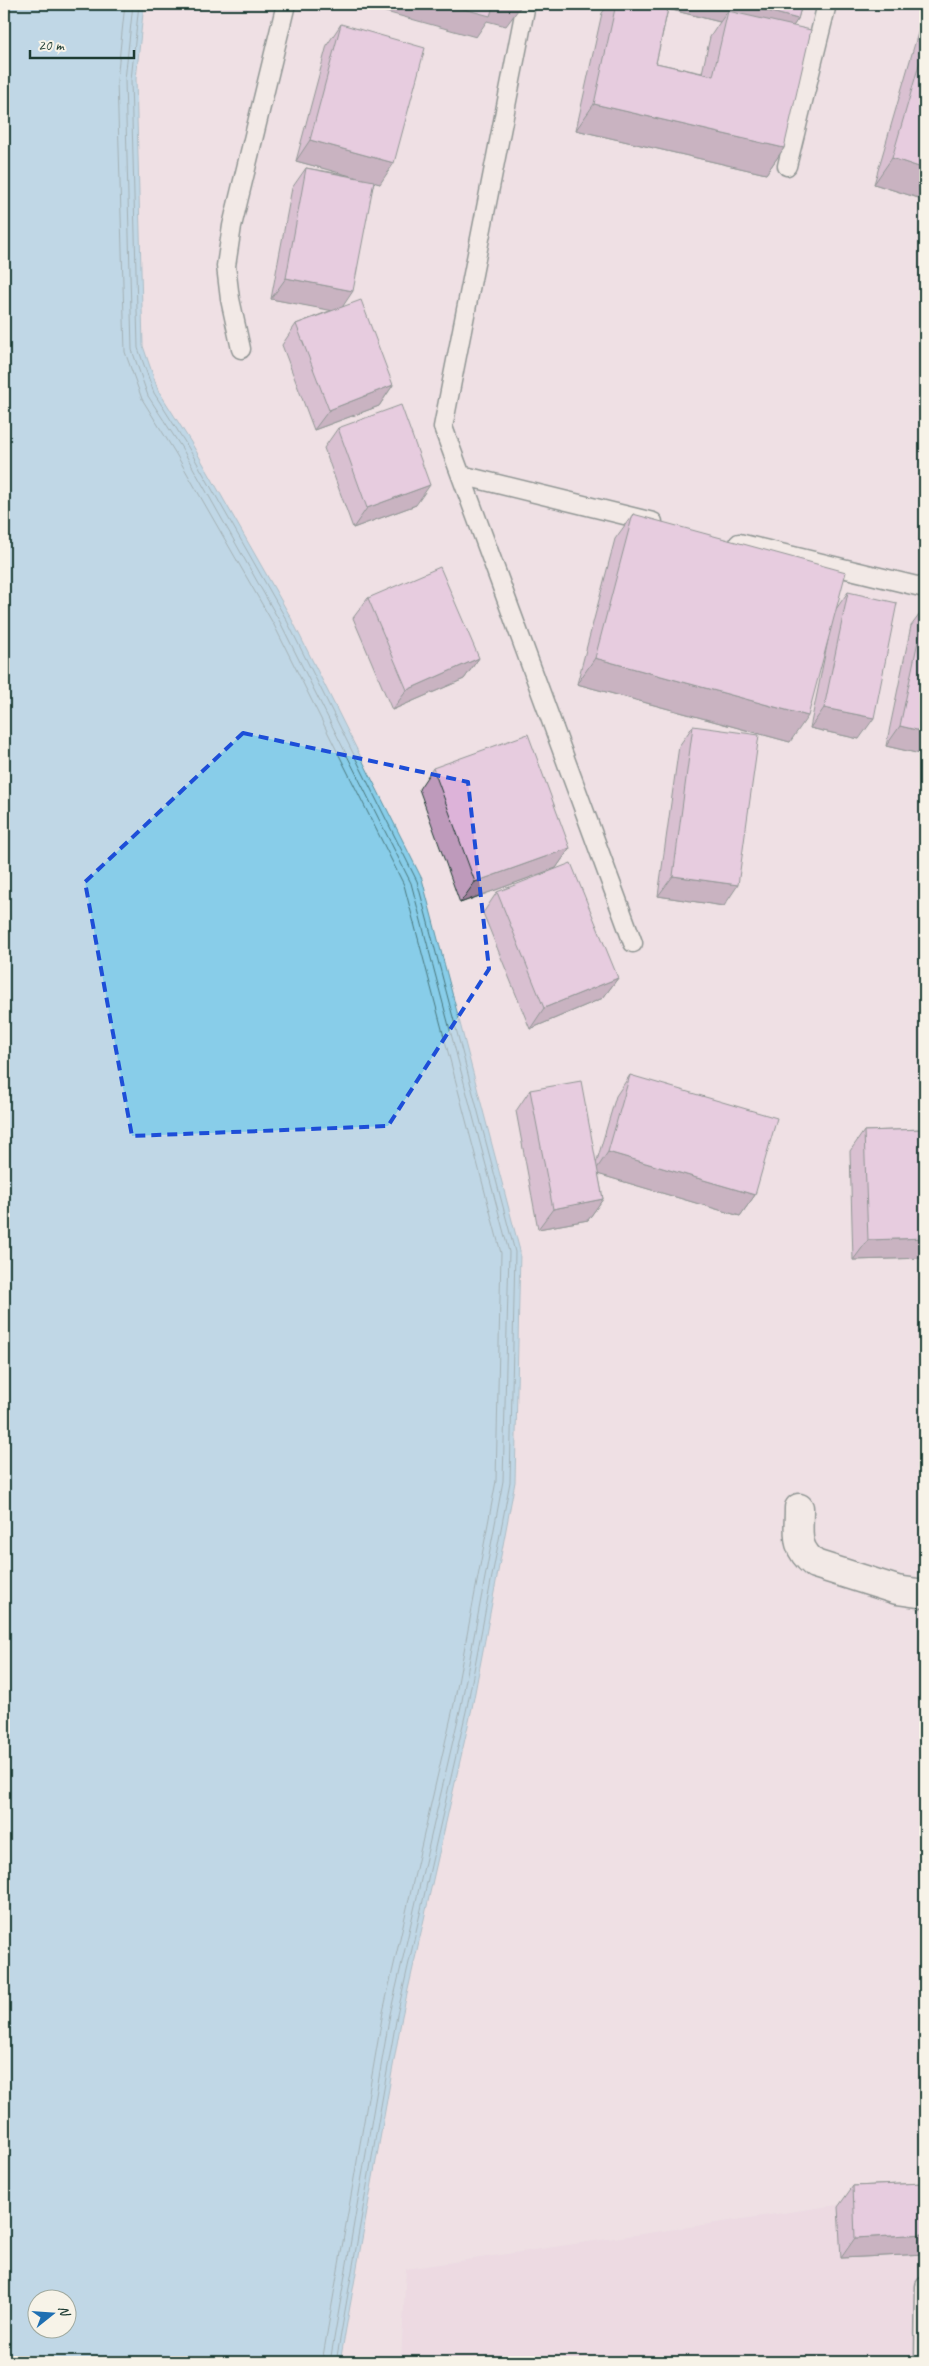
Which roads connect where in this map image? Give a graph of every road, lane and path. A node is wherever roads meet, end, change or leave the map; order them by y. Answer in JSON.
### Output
{"nodes":[{"id":1,"x":286,"y":4,"type":"edge"},
{"id":2,"x":526,"y":4,"type":"edge"},
{"id":3,"x":826,"y":4,"type":"edge"},
{"id":4,"x":787,"y":166,"type":"edge"},
{"id":5,"x":241,"y":349,"type":"dead end"},
{"id":6,"x":461,"y":475,"type":"junction"},
{"id":7,"x":674,"y":527,"type":"edge"},
{"id":8,"x":722,"y":539,"type":"edge"},
{"id":9,"x":925,"y":588,"type":"edge"},
{"id":10,"x":633,"y":942,"type":"dead end"},
{"id":11,"x":799,"y":1508,"type":"dead end"},
{"id":12,"x":925,"y":1594,"type":"edge"},
{"id":13,"x":925,"y":2286,"type":"edge"},
{"id":14,"x":924,"y":2362,"type":"edge"}],
"edges":[{"from":1,"to":5,"type":"lane"},
{"from":2,"to":6,"type":"lane"},
{"from":3,"to":4,"type":"lane"},
{"from":6,"to":7,"type":"lane"},
{"from":6,"to":10,"type":"lane"},
{"from":8,"to":9,"type":"lane"},
{"from":11,"to":12,"type":"street"},
{"from":13,"to":14,"type":"lane"}]}
